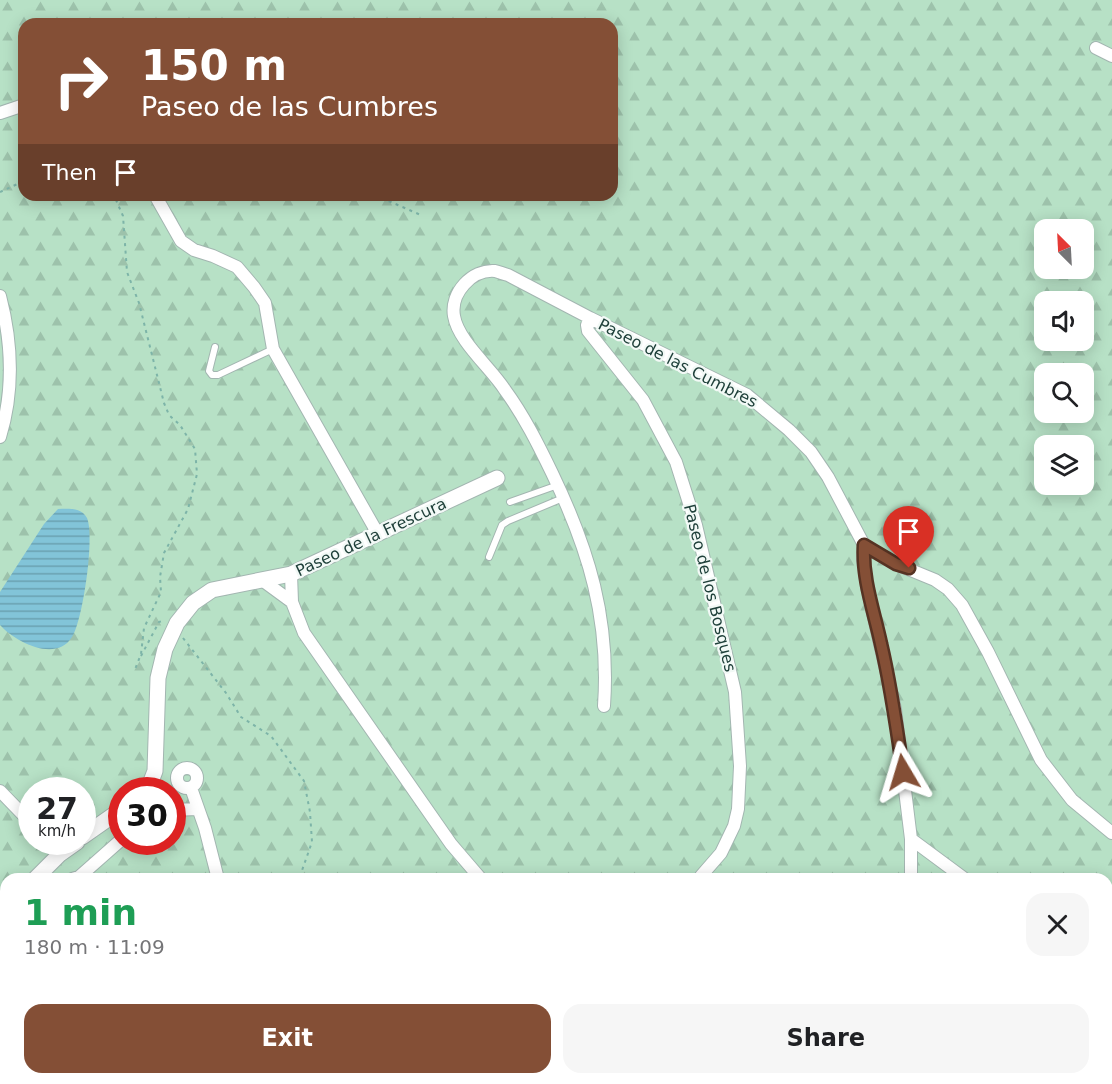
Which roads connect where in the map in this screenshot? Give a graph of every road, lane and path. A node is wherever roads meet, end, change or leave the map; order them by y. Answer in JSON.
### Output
{"nodes":[{"id":1,"x":1096,"y":48,"type":"dead end"},
{"id":2,"x":1112,"y":56,"type":"edge"},
{"id":3,"x":18,"y":107,"type":"edge"},
{"id":4,"x":0,"y":112,"type":"edge"},
{"id":5,"x":18,"y":184,"type":"edge"},
{"id":6,"x":0,"y":192,"type":"edge"},
{"id":7,"x":116,"y":201,"type":"edge"},
{"id":8,"x":158,"y":201,"type":"edge"},
{"id":9,"x":389,"y":201,"type":"edge"},
{"id":10,"x":423,"y":216,"type":"dead end"},
{"id":11,"x":0,"y":296,"type":"edge"},
{"id":12,"x":590,"y":318,"type":"junction"},
{"id":13,"x":214,"y":347,"type":"dead end"},
{"id":14,"x":273,"y":349,"type":"junction"},
{"id":15,"x":0,"y":437,"type":"edge"},
{"id":16,"x":497,"y":478,"type":"dead end"},
{"id":17,"x":558,"y":485,"type":"junction"},
{"id":18,"x":564,"y":498,"type":"junction"},
{"id":19,"x":510,"y":502,"type":"dead end"},
{"id":20,"x":378,"y":534,"type":"junction"},
{"id":21,"x":864,"y":545,"type":"junction"},
{"id":22,"x":489,"y":557,"type":"dead end"},
{"id":23,"x":291,"y":574,"type":"junction"},
{"id":24,"x":262,"y":580,"type":"junction"},
{"id":25,"x":292,"y":602,"type":"junction"},
{"id":26,"x":176,"y":627,"type":"junction"},
{"id":27,"x":139,"y":658,"type":"junction"},
{"id":28,"x":134,"y":672,"type":"dead end"},
{"id":29,"x":604,"y":705,"type":"dead end"},
{"id":30,"x":153,"y":777,"type":"edge"},
{"id":31,"x":191,"y":788,"type":"dead end"},
{"id":32,"x":0,"y":791,"type":"edge"},
{"id":33,"x":186,"y":809,"type":"edge"},
{"id":34,"x":198,"y":809,"type":"junction"},
{"id":35,"x":18,"y":810,"type":"edge"},
{"id":36,"x":1112,"y":833,"type":"edge"},
{"id":37,"x":911,"y":839,"type":"junction"},
{"id":38,"x":108,"y":851,"type":"edge"},
{"id":39,"x":59,"y":855,"type":"edge"},
{"id":40,"x":41,"y":873,"type":"edge"},
{"id":41,"x":84,"y":873,"type":"edge"},
{"id":42,"x":216,"y":873,"type":"edge"},
{"id":43,"x":301,"y":873,"type":"edge"},
{"id":44,"x":476,"y":873,"type":"edge"},
{"id":45,"x":704,"y":873,"type":"edge"},
{"id":46,"x":911,"y":873,"type":"edge"},
{"id":47,"x":956,"y":873,"type":"edge"}],
"edges":[{"from":1,"to":2,"type":"street"},
{"from":3,"to":4,"type":"street"},
{"from":5,"to":6,"type":"path"},
{"from":7,"to":27,"type":"path"},
{"from":8,"to":14,"type":"street"},
{"from":9,"to":10,"type":"path"},
{"from":11,"to":15,"type":"street"},
{"from":12,"to":17,"type":"street","name":"Paseo de las Cumbres"},
{"from":12,"to":21,"type":"street","name":"Paseo de las Cumbres"},
{"from":12,"to":45,"type":"street","name":"Paseo de los Bosques"},
{"from":13,"to":14,"type":"lane"},
{"from":14,"to":20,"type":"street"},
{"from":16,"to":20,"type":"street","name":"Paseo de la Frescura"},
{"from":17,"to":18,"type":"street"},
{"from":17,"to":19,"type":"lane"},
{"from":18,"to":22,"type":"lane"},
{"from":18,"to":29,"type":"street"},
{"from":20,"to":23,"type":"street","name":"Paseo de la Frescura"},
{"from":21,"to":36,"type":"street"},
{"from":21,"to":37,"type":"street"},
{"from":23,"to":24,"type":"street","name":"Paseo de la Frescura"},
{"from":23,"to":25,"type":"street"},
{"from":24,"to":25,"type":"street"},
{"from":24,"to":26,"type":"street","name":"Paseo de la Frescura"},
{"from":25,"to":44,"type":"street"},
{"from":26,"to":27,"type":"path"},
{"from":26,"to":30,"type":"street","name":"Paseo de la Frescura"},
{"from":26,"to":43,"type":"path"},
{"from":27,"to":28,"type":"path"},
{"from":31,"to":34,"type":"street"},
{"from":32,"to":35,"type":"street"},
{"from":33,"to":34,"type":"street"},
{"from":34,"to":42,"type":"street"},
{"from":37,"to":46,"type":"street"},
{"from":37,"to":47,"type":"street"},
{"from":38,"to":41,"type":"street"},
{"from":39,"to":40,"type":"street"}]}
